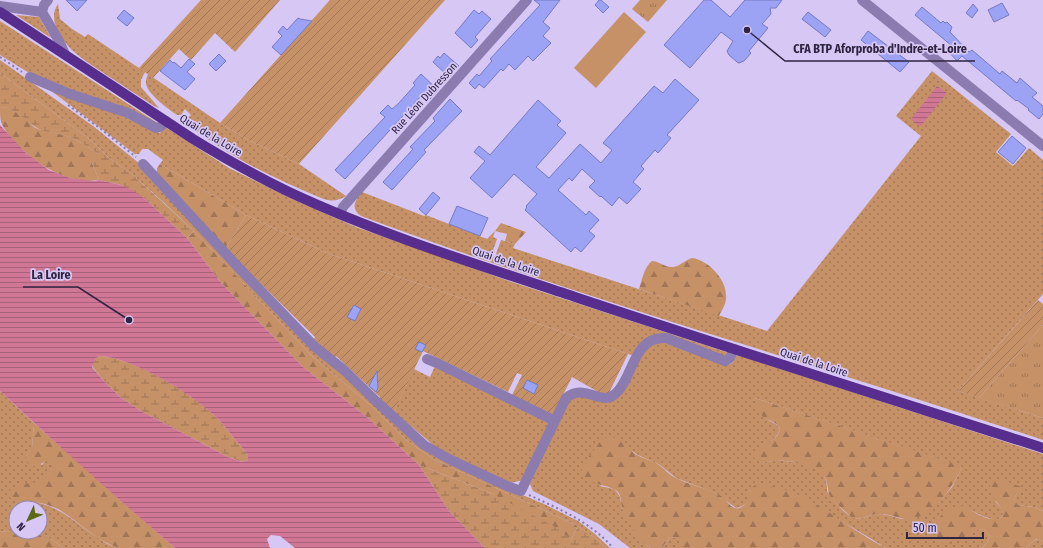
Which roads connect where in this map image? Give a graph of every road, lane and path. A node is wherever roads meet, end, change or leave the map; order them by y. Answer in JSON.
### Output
{"nodes":[{"id":1,"x":48,"y":0,"type":"edge"},
{"id":2,"x":527,"y":0,"type":"edge"},
{"id":3,"x":862,"y":0,"type":"edge"},
{"id":4,"x":0,"y":6,"type":"edge"},
{"id":5,"x":0,"y":12,"type":"edge"},
{"id":6,"x":42,"y":12,"type":"junction"},
{"id":7,"x":65,"y":54,"type":"junction"},
{"id":8,"x":0,"y":57,"type":"edge"},
{"id":9,"x":30,"y":77,"type":"joint"},
{"id":10,"x":63,"y":101,"type":"dead end"},
{"id":11,"x":166,"y":121,"type":"junction"},
{"id":12,"x":1043,"y":146,"type":"edge"},
{"id":13,"x":143,"y":164,"type":"joint"},
{"id":14,"x":340,"y":214,"type":"junction"},
{"id":15,"x":734,"y":349,"type":"junction"},
{"id":16,"x":427,"y":360,"type":"dead end"},
{"id":17,"x":555,"y":421,"type":"junction"},
{"id":18,"x":1043,"y":448,"type":"edge"},
{"id":19,"x":521,"y":491,"type":"junction"},
{"id":20,"x":613,"y":548,"type":"edge"}],
"edges":[{"from":1,"to":6,"type":"street"},
{"from":2,"to":14,"type":"street","name":"Rue Léon Dubresson"},
{"from":3,"to":12,"type":"street"},
{"from":4,"to":6,"type":"street"},
{"from":5,"to":7,"type":"main road","name":"Quai de la Loire"},
{"from":6,"to":7,"type":"street"},
{"from":7,"to":11,"type":"main road","name":"Quai de la Loire"},
{"from":8,"to":9,"type":"path"},
{"from":9,"to":11,"type":"street"},
{"from":10,"to":13,"type":"path"},
{"from":11,"to":14,"type":"main road","name":"Quai de la Loire"},
{"from":13,"to":19,"type":"street"},
{"from":14,"to":15,"type":"main road","name":"Quai de la Loire"},
{"from":15,"to":17,"type":"street"},
{"from":15,"to":18,"type":"main road","name":"Quai de la Loire"},
{"from":16,"to":17,"type":"street"},
{"from":17,"to":19,"type":"street"},
{"from":19,"to":20,"type":"path"}]}
